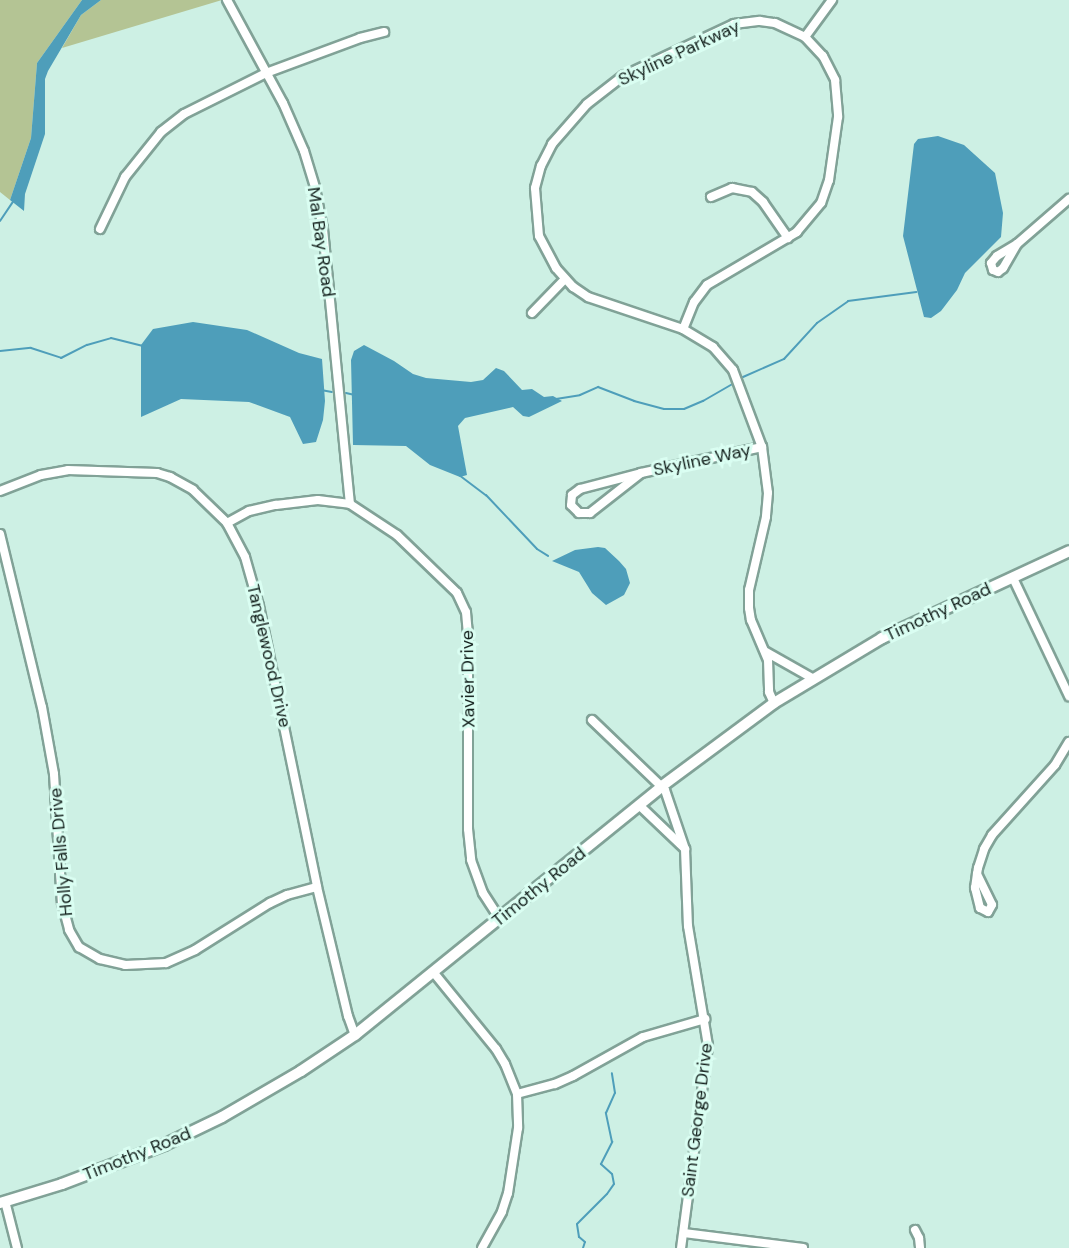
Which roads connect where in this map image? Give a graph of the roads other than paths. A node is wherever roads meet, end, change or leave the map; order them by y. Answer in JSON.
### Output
{"nodes":[{"id":1,"x":227,"y":0,"type":"edge"},
{"id":2,"x":832,"y":0,"type":"edge"},
{"id":3,"x":384,"y":32,"type":"dead end"},
{"id":4,"x":805,"y":37,"type":"junction"},
{"id":5,"x":267,"y":73,"type":"junction"},
{"id":6,"x":711,"y":197,"type":"dead end"},
{"id":7,"x":1069,"y":199,"type":"edge"},
{"id":8,"x":100,"y":229,"type":"dead end"},
{"id":9,"x":788,"y":238,"type":"junction"},
{"id":10,"x":1017,"y":244,"type":"dead end"},
{"id":11,"x":565,"y":279,"type":"junction"},
{"id":12,"x":532,"y":313,"type":"dead end"},
{"id":13,"x":683,"y":329,"type":"junction"},
{"id":14,"x":762,"y":447,"type":"junction"},
{"id":15,"x":641,"y":473,"type":"junction"},
{"id":16,"x":0,"y":491,"type":"edge"},
{"id":17,"x":351,"y":504,"type":"junction"},
{"id":18,"x":227,"y":523,"type":"junction"},
{"id":19,"x":0,"y":534,"type":"edge"},
{"id":20,"x":1069,"y":551,"type":"edge"},
{"id":21,"x":1013,"y":578,"type":"junction"},
{"id":22,"x":766,"y":652,"type":"junction"},
{"id":23,"x":812,"y":678,"type":"junction"},
{"id":24,"x":1069,"y":696,"type":"edge"},
{"id":25,"x":774,"y":702,"type":"junction"},
{"id":26,"x":592,"y":720,"type":"dead end"},
{"id":27,"x":1069,"y":742,"type":"edge"},
{"id":28,"x":662,"y":786,"type":"junction"},
{"id":29,"x":639,"y":805,"type":"junction"},
{"id":30,"x":684,"y":849,"type":"junction"},
{"id":31,"x":977,"y":874,"type":"dead end"},
{"id":32,"x":317,"y":887,"type":"junction"},
{"id":33,"x":500,"y":919,"type":"junction"},
{"id":34,"x":434,"y":973,"type":"junction"},
{"id":35,"x":705,"y":1019,"type":"junction"},
{"id":36,"x":355,"y":1035,"type":"junction"},
{"id":37,"x":517,"y":1094,"type":"junction"},
{"id":38,"x":2,"y":1202,"type":"edge"},
{"id":39,"x":915,"y":1230,"type":"dead end"},
{"id":40,"x":684,"y":1233,"type":"junction"},
{"id":41,"x":17,"y":1248,"type":"edge"},
{"id":42,"x":482,"y":1248,"type":"edge"},
{"id":43,"x":681,"y":1248,"type":"edge"},
{"id":44,"x":803,"y":1248,"type":"edge"},
{"id":45,"x":920,"y":1248,"type":"edge"}],
"edges":[{"from":1,"to":5,"type":"street","name":"Mal Bay Road"},
{"from":2,"to":4,"type":"street"},
{"from":3,"to":5,"type":"street"},
{"from":4,"to":9,"type":"street","name":"Skyline Parkway"},
{"from":4,"to":11,"type":"street","name":"Skyline Parkway"},
{"from":5,"to":8,"type":"street"},
{"from":5,"to":17,"type":"street","name":"Mal Bay Road"},
{"from":6,"to":9,"type":"street"},
{"from":7,"to":10,"type":"street"},
{"from":9,"to":13,"type":"street","name":"Skyline Parkway"},
{"from":11,"to":12,"type":"street"},
{"from":11,"to":13,"type":"street","name":"Skyline Parkway"},
{"from":13,"to":14,"type":"street","name":"Skyline Parkway"},
{"from":14,"to":15,"type":"street","name":"Skyline Way"},
{"from":14,"to":22,"type":"street","name":"Skyline Parkway"},
{"from":15,"to":15,"type":"street","name":"Skyline Way"},
{"from":16,"to":18,"type":"street","name":"Tanglewood Drive"},
{"from":17,"to":18,"type":"street","name":"Xavier Drive"},
{"from":17,"to":33,"type":"street","name":"Xavier Drive"},
{"from":18,"to":32,"type":"street","name":"Tanglewood Drive"},
{"from":19,"to":32,"type":"street","name":"Holly Falls Drive"},
{"from":20,"to":21,"type":"main road","name":"Timothy Road"},
{"from":21,"to":23,"type":"main road","name":"Timothy Road"},
{"from":21,"to":24,"type":"street"},
{"from":22,"to":23,"type":"street"},
{"from":22,"to":25,"type":"street","name":"Skyline Parkway"},
{"from":23,"to":25,"type":"main road","name":"Timothy Road"},
{"from":25,"to":28,"type":"main road","name":"Timothy Road"},
{"from":26,"to":28,"type":"street"},
{"from":27,"to":31,"type":"street"},
{"from":28,"to":29,"type":"main road","name":"Timothy Road"},
{"from":28,"to":30,"type":"street","name":"Saint George Drive"},
{"from":29,"to":30,"type":"street"},
{"from":29,"to":33,"type":"main road","name":"Timothy Road"},
{"from":30,"to":35,"type":"street","name":"Saint George Drive"},
{"from":32,"to":36,"type":"street","name":"Tanglewood Drive"},
{"from":33,"to":34,"type":"main road","name":"Timothy Road"},
{"from":34,"to":36,"type":"main road","name":"Timothy Road"},
{"from":34,"to":37,"type":"street"},
{"from":35,"to":37,"type":"street"},
{"from":35,"to":40,"type":"street","name":"Saint George Drive"},
{"from":36,"to":38,"type":"main road","name":"Timothy Road"},
{"from":37,"to":42,"type":"street"},
{"from":38,"to":41,"type":"street"},
{"from":39,"to":45,"type":"street"},
{"from":40,"to":43,"type":"street","name":"Saint George Drive"},
{"from":40,"to":44,"type":"street"}]}
